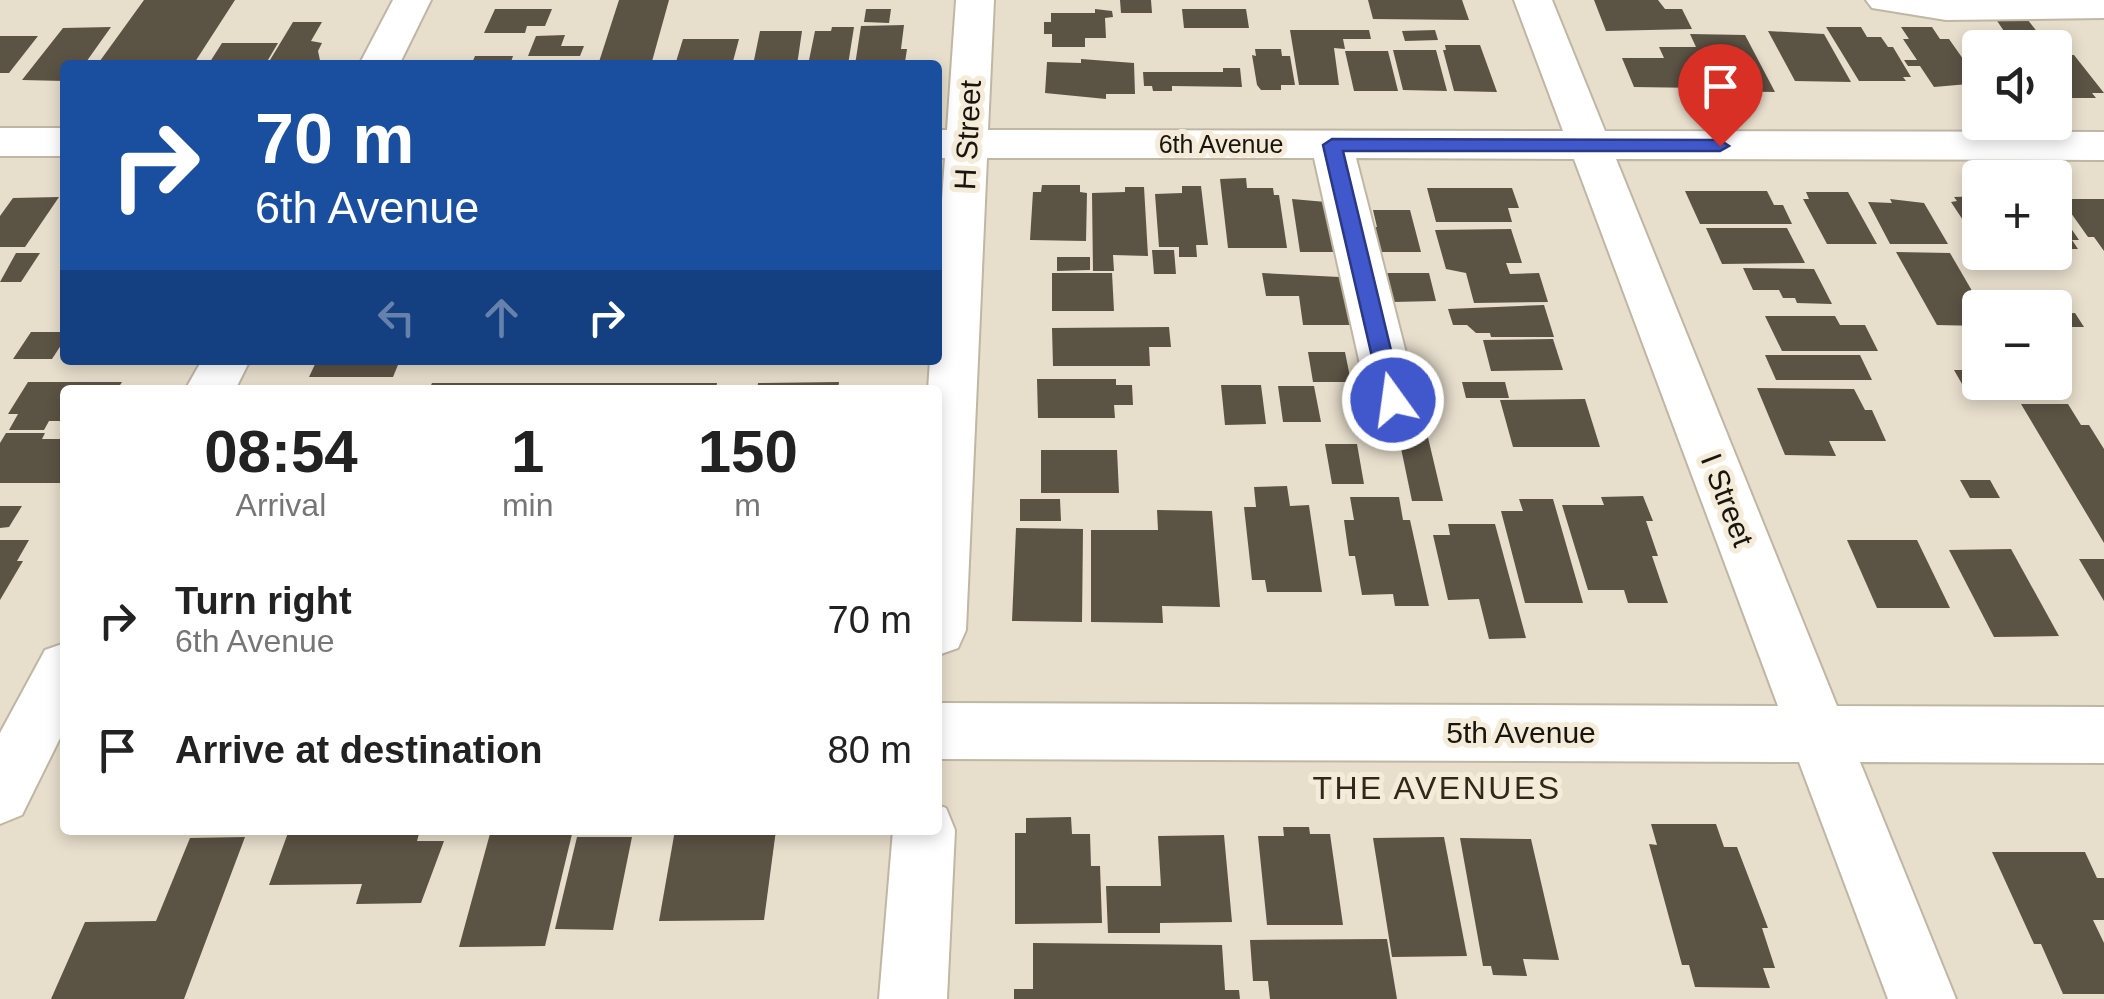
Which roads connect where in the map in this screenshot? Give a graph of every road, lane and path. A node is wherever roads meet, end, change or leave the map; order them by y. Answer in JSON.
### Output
{"nodes":[{"id":1,"x":412,"y":0,"type":"edge"},
{"id":2,"x":975,"y":0,"type":"edge"},
{"id":3,"x":1534,"y":0,"type":"edge"},
{"id":4,"x":1885,"y":0,"type":"edge"},
{"id":5,"x":2096,"y":9,"type":"edge"},
{"id":6,"x":382,"y":60,"type":"edge"},
{"id":7,"x":0,"y":142,"type":"edge"},
{"id":8,"x":60,"y":142,"type":"edge"},
{"id":9,"x":952,"y":144,"type":"edge"},
{"id":10,"x":1332,"y":145,"type":"junction"},
{"id":11,"x":1587,"y":146,"type":"junction"},
{"id":12,"x":2104,"y":146,"type":"edge"},
{"id":13,"x":1393,"y":400,"type":"dead end"},
{"id":14,"x":942,"y":491,"type":"edge"},
{"id":15,"x":60,"y":678,"type":"edge"},
{"id":16,"x":33,"y":729,"type":"edge"},
{"id":17,"x":942,"y":730,"type":"edge"},
{"id":18,"x":1819,"y":735,"type":"junction"},
{"id":19,"x":2104,"y":735,"type":"edge"},
{"id":20,"x":0,"y":794,"type":"edge"},
{"id":21,"x":924,"y":835,"type":"edge"},
{"id":22,"x":913,"y":999,"type":"edge"},
{"id":23,"x":1922,"y":999,"type":"edge"}],
"edges":[{"from":1,"to":6,"type":"street"},
{"from":2,"to":9,"type":"street","name":"H Street"},
{"from":3,"to":11,"type":"street","name":"I Street"},
{"from":4,"to":5,"type":"street"},
{"from":7,"to":8,"type":"street"},
{"from":9,"to":10,"type":"street","name":"6th Avenue"},
{"from":9,"to":14,"type":"street","name":"H Street"},
{"from":10,"to":11,"type":"street","name":"6th Avenue"},
{"from":10,"to":13,"type":"street"},
{"from":11,"to":12,"type":"street","name":"6th Avenue"},
{"from":11,"to":18,"type":"street","name":"I Street"},
{"from":15,"to":16,"type":"street"},
{"from":16,"to":20,"type":"street"},
{"from":17,"to":18,"type":"street","name":"5th Avenue"},
{"from":18,"to":19,"type":"street","name":"5th Avenue"},
{"from":18,"to":23,"type":"street","name":"I Street"},
{"from":21,"to":22,"type":"street"}]}
